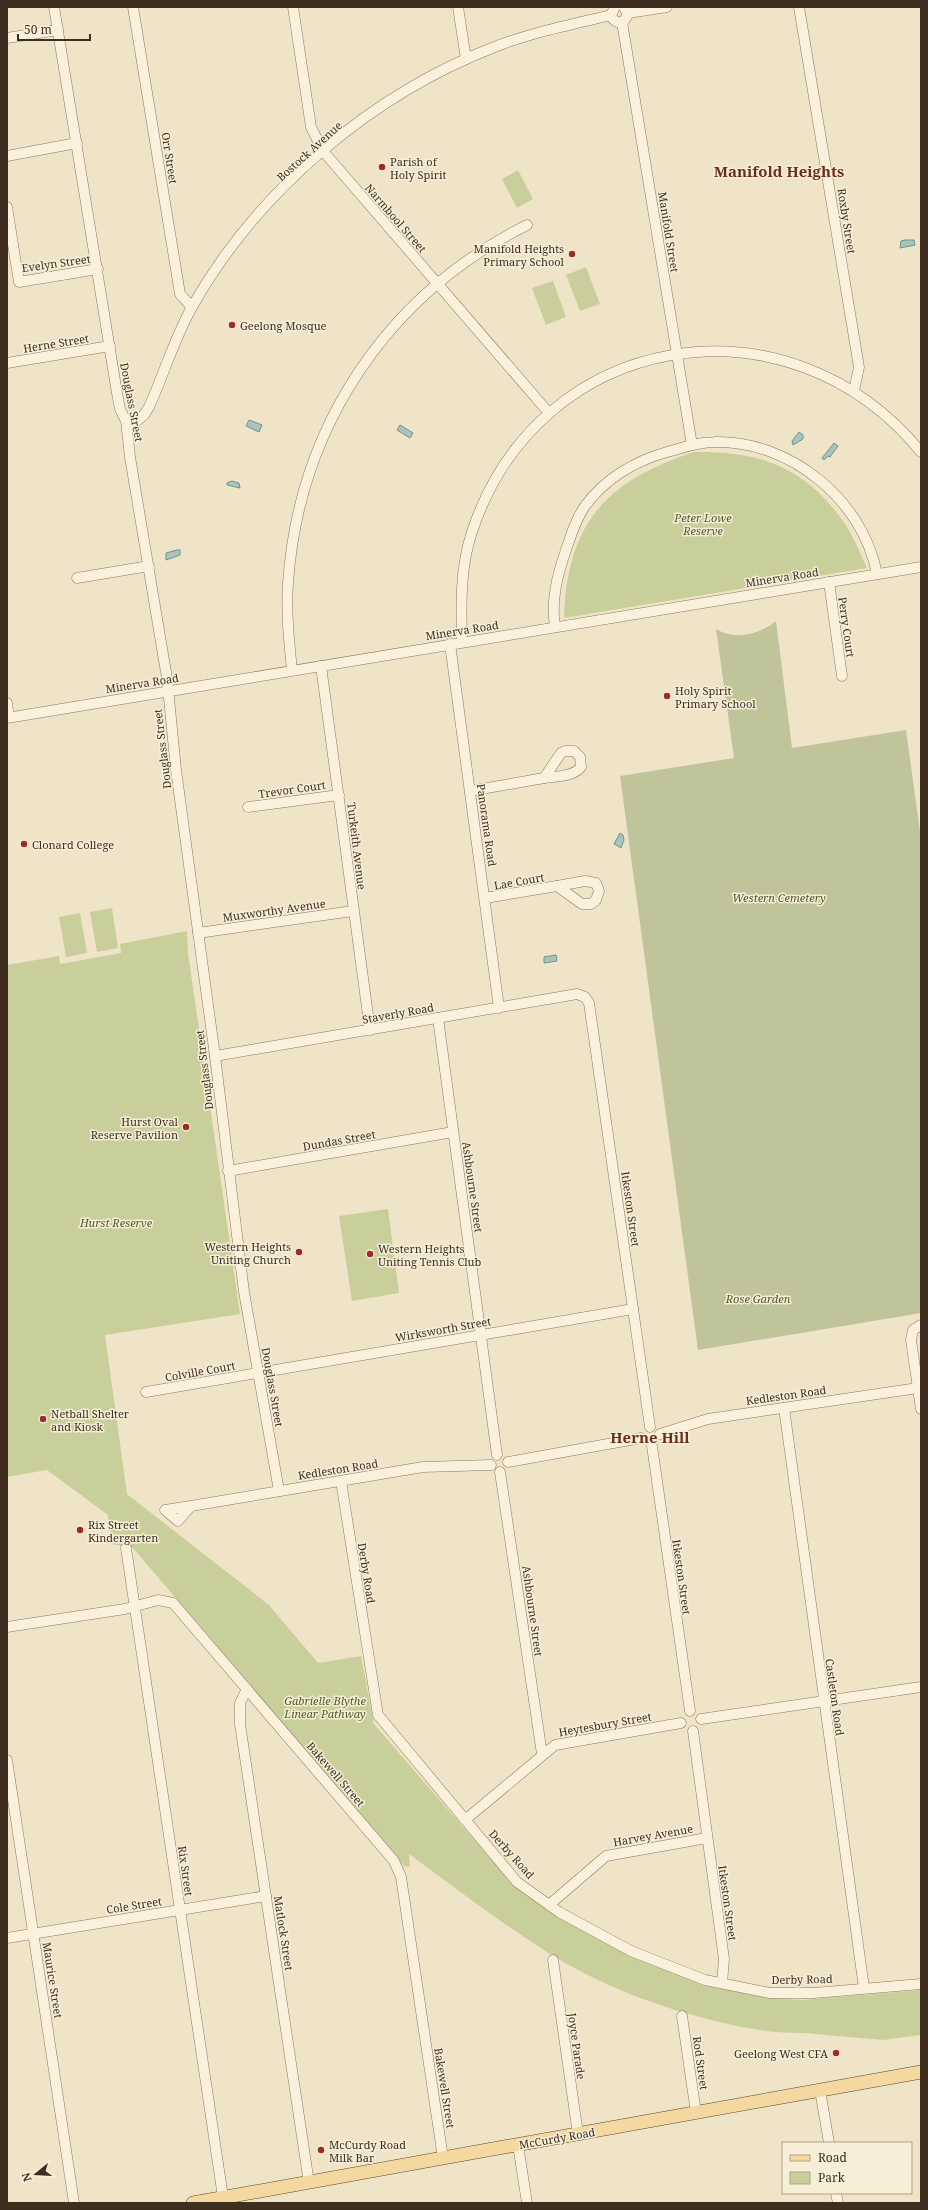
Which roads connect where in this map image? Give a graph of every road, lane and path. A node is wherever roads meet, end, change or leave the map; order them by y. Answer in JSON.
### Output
{"nodes":[{"id":1,"x":54,"y":7,"type":"edge"},
{"id":2,"x":133,"y":7,"type":"edge"},
{"id":3,"x":293,"y":7,"type":"edge"},
{"id":4,"x":458,"y":7,"type":"edge"},
{"id":5,"x":667,"y":7,"type":"edge"},
{"id":6,"x":799,"y":7,"type":"edge"},
{"id":7,"x":626,"y":10,"type":"edge"},
{"id":8,"x":613,"y":11,"type":"edge"},
{"id":9,"x":622,"y":22,"type":"junction"},
{"id":10,"x":58,"y":30,"type":"junction"},
{"id":11,"x":7,"y":38,"type":"edge"},
{"id":12,"x":466,"y":59,"type":"junction"},
{"id":13,"x":77,"y":143,"type":"junction"},
{"id":14,"x":323,"y":151,"type":"junction"},
{"id":15,"x":7,"y":156,"type":"edge"},
{"id":16,"x":7,"y":207,"type":"edge"},
{"id":17,"x":527,"y":225,"type":"dead end"},
{"id":18,"x":98,"y":269,"type":"junction"},
{"id":19,"x":437,"y":283,"type":"junction"},
{"id":20,"x":192,"y":307,"type":"junction"},
{"id":21,"x":110,"y":346,"type":"junction"},
{"id":22,"x":677,"y":355,"type":"junction"},
{"id":23,"x":7,"y":363,"type":"edge"},
{"id":24,"x":854,"y":391,"type":"junction"},
{"id":25,"x":549,"y":413,"type":"junction"},
{"id":26,"x":128,"y":428,"type":"junction"},
{"id":27,"x":692,"y":445,"type":"junction"},
{"id":28,"x":921,"y":451,"type":"edge"},
{"id":29,"x":149,"y":566,"type":"junction"},
{"id":30,"x":921,"y":567,"type":"edge"},
{"id":31,"x":877,"y":574,"type":"junction"},
{"id":32,"x":77,"y":578,"type":"dead end"},
{"id":33,"x":829,"y":582,"type":"junction"},
{"id":34,"x":555,"y":627,"type":"junction"},
{"id":35,"x":462,"y":642,"type":"junction"},
{"id":36,"x":450,"y":644,"type":"junction"},
{"id":37,"x":321,"y":666,"type":"junction"},
{"id":38,"x":292,"y":670,"type":"junction"},
{"id":39,"x":842,"y":676,"type":"dead end"},
{"id":40,"x":168,"y":691,"type":"junction"},
{"id":41,"x":7,"y":703,"type":"edge"},
{"id":42,"x":8,"y":717,"type":"edge"},
{"id":43,"x":544,"y":778,"type":"dead end"},
{"id":44,"x":470,"y":791,"type":"junction"},
{"id":45,"x":339,"y":795,"type":"junction"},
{"id":46,"x":248,"y":808,"type":"dead end"},
{"id":47,"x":557,"y":886,"type":"dead end"},
{"id":48,"x":485,"y":898,"type":"junction"},
{"id":49,"x":353,"y":911,"type":"junction"},
{"id":50,"x":198,"y":933,"type":"junction"},
{"id":51,"x":585,"y":997,"type":"joint"},
{"id":52,"x":500,"y":1008,"type":"junction"},
{"id":53,"x":438,"y":1018,"type":"junction"},
{"id":54,"x":370,"y":1030,"type":"junction"},
{"id":55,"x":215,"y":1056,"type":"junction"},
{"id":56,"x":453,"y":1132,"type":"junction"},
{"id":57,"x":228,"y":1171,"type":"junction"},
{"id":58,"x":633,"y":1309,"type":"junction"},
{"id":59,"x":919,"y":1326,"type":"edge"},
{"id":60,"x":482,"y":1334,"type":"junction"},
{"id":61,"x":258,"y":1373,"type":"junction"},
{"id":62,"x":918,"y":1388,"type":"junction"},
{"id":63,"x":146,"y":1392,"type":"dead end"},
{"id":64,"x":784,"y":1408,"type":"junction"},
{"id":65,"x":921,"y":1409,"type":"edge"},
{"id":66,"x":650,"y":1427,"type":"junction"},
{"id":67,"x":660,"y":1434,"type":"junction"},
{"id":68,"x":641,"y":1438,"type":"junction"},
{"id":69,"x":652,"y":1446,"type":"junction"},
{"id":70,"x":497,"y":1455,"type":"junction"},
{"id":71,"x":508,"y":1462,"type":"junction"},
{"id":72,"x":491,"y":1465,"type":"junction"},
{"id":73,"x":500,"y":1472,"type":"junction"},
{"id":74,"x":341,"y":1481,"type":"junction"},
{"id":75,"x":279,"y":1491,"type":"junction"},
{"id":76,"x":191,"y":1506,"type":"dead end"},
{"id":77,"x":126,"y":1548,"type":"dead end"},
{"id":78,"x":134,"y":1607,"type":"junction"},
{"id":79,"x":7,"y":1627,"type":"edge"},
{"id":80,"x":921,"y":1687,"type":"edge"},
{"id":81,"x":246,"y":1689,"type":"junction"},
{"id":82,"x":824,"y":1701,"type":"junction"},
{"id":83,"x":690,"y":1711,"type":"junction"},
{"id":84,"x":701,"y":1719,"type":"junction"},
{"id":85,"x":681,"y":1723,"type":"junction"},
{"id":86,"x":693,"y":1731,"type":"junction"},
{"id":87,"x":542,"y":1754,"type":"junction"},
{"id":88,"x":7,"y":1760,"type":"edge"},
{"id":89,"x":465,"y":1820,"type":"junction"},
{"id":90,"x":707,"y":1838,"type":"junction"},
{"id":91,"x":266,"y":1896,"type":"junction"},
{"id":92,"x":549,"y":1905,"type":"junction"},
{"id":93,"x":180,"y":1910,"type":"junction"},
{"id":94,"x":34,"y":1933,"type":"junction"},
{"id":95,"x":7,"y":1938,"type":"edge"},
{"id":96,"x":553,"y":1960,"type":"dead end"},
{"id":97,"x":722,"y":1983,"type":"junction"},
{"id":98,"x":921,"y":1984,"type":"edge"},
{"id":99,"x":864,"y":1988,"type":"junction"},
{"id":100,"x":682,"y":2016,"type":"dead end"},
{"id":101,"x":921,"y":2072,"type":"edge"},
{"id":102,"x":820,"y":2090,"type":"junction"},
{"id":103,"x":696,"y":2113,"type":"junction"},
{"id":104,"x":578,"y":2134,"type":"junction"},
{"id":105,"x":829,"y":2142,"type":"edge"},
{"id":106,"x":518,"y":2145,"type":"junction"},
{"id":107,"x":444,"y":2158,"type":"junction"},
{"id":108,"x":309,"y":2183,"type":"junction"},
{"id":109,"x":223,"y":2197,"type":"junction"},
{"id":110,"x":238,"y":2199,"type":"edge"},
{"id":111,"x":74,"y":2203,"type":"edge"},
{"id":112,"x":193,"y":2203,"type":"edge"},
{"id":113,"x":527,"y":2203,"type":"edge"}],
"edges":[{"from":1,"to":10,"type":"street","name":"Douglass Street"},
{"from":2,"to":20,"type":"street","name":"Orr Street"},
{"from":3,"to":14,"type":"street","name":"Narmbool Street"},
{"from":4,"to":12,"type":"street"},
{"from":5,"to":7,"type":"street"},
{"from":6,"to":24,"type":"street","name":"Roxby Street"},
{"from":7,"to":9,"type":"street"},
{"from":8,"to":9,"type":"street"},
{"from":8,"to":12,"type":"street","name":"Bostock Avenue"},
{"from":9,"to":22,"type":"street","name":"Manifold Street"},
{"from":10,"to":11,"type":"street"},
{"from":10,"to":13,"type":"street","name":"Douglass Street"},
{"from":12,"to":14,"type":"street","name":"Bostock Avenue"},
{"from":13,"to":15,"type":"street"},
{"from":13,"to":18,"type":"street","name":"Douglass Street"},
{"from":14,"to":19,"type":"street","name":"Narmbool Street"},
{"from":14,"to":20,"type":"street","name":"Bostock Avenue"},
{"from":16,"to":18,"type":"street","name":"Evelyn Street"},
{"from":17,"to":19,"type":"street"},
{"from":18,"to":21,"type":"street","name":"Douglass Street"},
{"from":19,"to":25,"type":"street","name":"Narmbool Street"},
{"from":19,"to":38,"type":"street"},
{"from":20,"to":26,"type":"street","name":"Bostock Avenue"},
{"from":21,"to":23,"type":"street","name":"Herne Street"},
{"from":21,"to":26,"type":"street","name":"Douglass Street"},
{"from":22,"to":24,"type":"street"},
{"from":22,"to":25,"type":"street"},
{"from":22,"to":27,"type":"street","name":"Manifold Street"},
{"from":24,"to":28,"type":"street"},
{"from":25,"to":35,"type":"street"},
{"from":26,"to":29,"type":"street","name":"Douglass Street"},
{"from":27,"to":31,"type":"street"},
{"from":27,"to":34,"type":"street"},
{"from":29,"to":32,"type":"street"},
{"from":29,"to":40,"type":"street","name":"Douglass Street"},
{"from":30,"to":31,"type":"street","name":"Minerva Road"},
{"from":31,"to":33,"type":"street","name":"Minerva Road"},
{"from":33,"to":34,"type":"street","name":"Minerva Road"},
{"from":33,"to":39,"type":"street","name":"Perry Court"},
{"from":34,"to":35,"type":"street","name":"Minerva Road"},
{"from":35,"to":36,"type":"street","name":"Minerva Road"},
{"from":36,"to":37,"type":"street","name":"Minerva Road"},
{"from":36,"to":44,"type":"street","name":"Panorama Road"},
{"from":37,"to":38,"type":"street","name":"Minerva Road"},
{"from":37,"to":45,"type":"street","name":"Turkeith Avenue"},
{"from":38,"to":40,"type":"street","name":"Minerva Road"},
{"from":40,"to":42,"type":"street","name":"Minerva Road"},
{"from":40,"to":50,"type":"street","name":"Douglass Street"},
{"from":41,"to":42,"type":"street"},
{"from":43,"to":44,"type":"street"},
{"from":44,"to":48,"type":"street","name":"Panorama Road"},
{"from":45,"to":46,"type":"street","name":"Trevor Court"},
{"from":45,"to":49,"type":"street","name":"Turkeith Avenue"},
{"from":47,"to":48,"type":"street","name":"Lae Court"},
{"from":48,"to":52,"type":"street","name":"Panorama Road"},
{"from":49,"to":50,"type":"street","name":"Muxworthy Avenue"},
{"from":49,"to":54,"type":"street","name":"Turkeith Avenue"},
{"from":50,"to":55,"type":"street","name":"Douglass Street"},
{"from":51,"to":52,"type":"street","name":"Staverly Road"},
{"from":51,"to":58,"type":"street","name":"Itkeston Street"},
{"from":52,"to":53,"type":"street","name":"Staverly Road"},
{"from":53,"to":54,"type":"street","name":"Staverly Road"},
{"from":53,"to":56,"type":"street","name":"Ashbourne Street"},
{"from":54,"to":55,"type":"street","name":"Staverly Road"},
{"from":55,"to":57,"type":"street","name":"Douglass Street"},
{"from":56,"to":57,"type":"street","name":"Dundas Street"},
{"from":56,"to":60,"type":"street","name":"Ashbourne Street"},
{"from":57,"to":61,"type":"street","name":"Douglass Street"},
{"from":58,"to":60,"type":"street","name":"Wirksworth Street"},
{"from":58,"to":66,"type":"street","name":"Itkeston Street"},
{"from":59,"to":62,"type":"street"},
{"from":60,"to":61,"type":"street","name":"Wirksworth Street"},
{"from":60,"to":70,"type":"street","name":"Ashbourne Street"},
{"from":61,"to":63,"type":"street","name":"Colville Court"},
{"from":61,"to":75,"type":"street","name":"Douglass Street"},
{"from":62,"to":64,"type":"street","name":"Kedleston Road"},
{"from":62,"to":65,"type":"street"},
{"from":64,"to":67,"type":"street","name":"Kedleston Road"},
{"from":64,"to":82,"type":"street","name":"Castleton Road"},
{"from":66,"to":67,"type":"street"},
{"from":66,"to":68,"type":"street"},
{"from":67,"to":69,"type":"street"},
{"from":68,"to":69,"type":"street"},
{"from":68,"to":71,"type":"street"},
{"from":69,"to":83,"type":"street","name":"Itkeston Street"},
{"from":70,"to":71,"type":"street"},
{"from":70,"to":72,"type":"street"},
{"from":71,"to":73,"type":"street"},
{"from":72,"to":73,"type":"street"},
{"from":72,"to":74,"type":"street","name":"Kedleston Road"},
{"from":73,"to":87,"type":"street","name":"Ashbourne Street"},
{"from":74,"to":75,"type":"street","name":"Kedleston Road"},
{"from":74,"to":89,"type":"street","name":"Derby Road"},
{"from":75,"to":76,"type":"street","name":"Kedleston Road"},
{"from":77,"to":78,"type":"street","name":"Rix Street"},
{"from":78,"to":79,"type":"street","name":"Bakewell Street"},
{"from":78,"to":81,"type":"street","name":"Bakewell Street"},
{"from":78,"to":93,"type":"street","name":"Rix Street"},
{"from":80,"to":82,"type":"street"},
{"from":81,"to":91,"type":"street","name":"Matlock Street"},
{"from":81,"to":107,"type":"street","name":"Bakewell Street"},
{"from":82,"to":84,"type":"street"},
{"from":82,"to":99,"type":"street","name":"Castleton Road"},
{"from":83,"to":84,"type":"street"},
{"from":83,"to":85,"type":"street"},
{"from":84,"to":86,"type":"street"},
{"from":85,"to":86,"type":"street"},
{"from":85,"to":87,"type":"street","name":"Heytesbury Street"},
{"from":86,"to":90,"type":"street","name":"Itkeston Street"},
{"from":87,"to":89,"type":"street","name":"Heytesbury Street"},
{"from":88,"to":94,"type":"street","name":"Maurice Street"},
{"from":89,"to":92,"type":"street","name":"Derby Road"},
{"from":90,"to":92,"type":"street","name":"Harvey Avenue"},
{"from":90,"to":97,"type":"street","name":"Itkeston Street"},
{"from":91,"to":93,"type":"street","name":"Cole Street"},
{"from":91,"to":108,"type":"street","name":"Matlock Street"},
{"from":92,"to":97,"type":"street","name":"Derby Road"},
{"from":93,"to":94,"type":"street","name":"Cole Street"},
{"from":93,"to":109,"type":"street","name":"Rix Street"},
{"from":94,"to":95,"type":"street","name":"Cole Street"},
{"from":94,"to":111,"type":"street","name":"Maurice Street"},
{"from":96,"to":104,"type":"street","name":"Joyce Parade"},
{"from":97,"to":99,"type":"street","name":"Derby Road"},
{"from":98,"to":99,"type":"street","name":"Derby Road"},
{"from":100,"to":103,"type":"street","name":"Rod Street"},
{"from":101,"to":102,"type":"main road","name":"McCurdy Road"},
{"from":102,"to":103,"type":"main road","name":"McCurdy Road"},
{"from":102,"to":105,"type":"street"},
{"from":103,"to":104,"type":"main road","name":"McCurdy Road"},
{"from":104,"to":106,"type":"main road","name":"McCurdy Road"},
{"from":106,"to":107,"type":"main road","name":"McCurdy Road"},
{"from":106,"to":113,"type":"street"},
{"from":107,"to":108,"type":"main road","name":"McCurdy Road"},
{"from":108,"to":110,"type":"main road","name":"McCurdy Road"},
{"from":109,"to":110,"type":"main road","name":"McCurdy Road"},
{"from":109,"to":112,"type":"main road","name":"McCurdy Road"}]}
